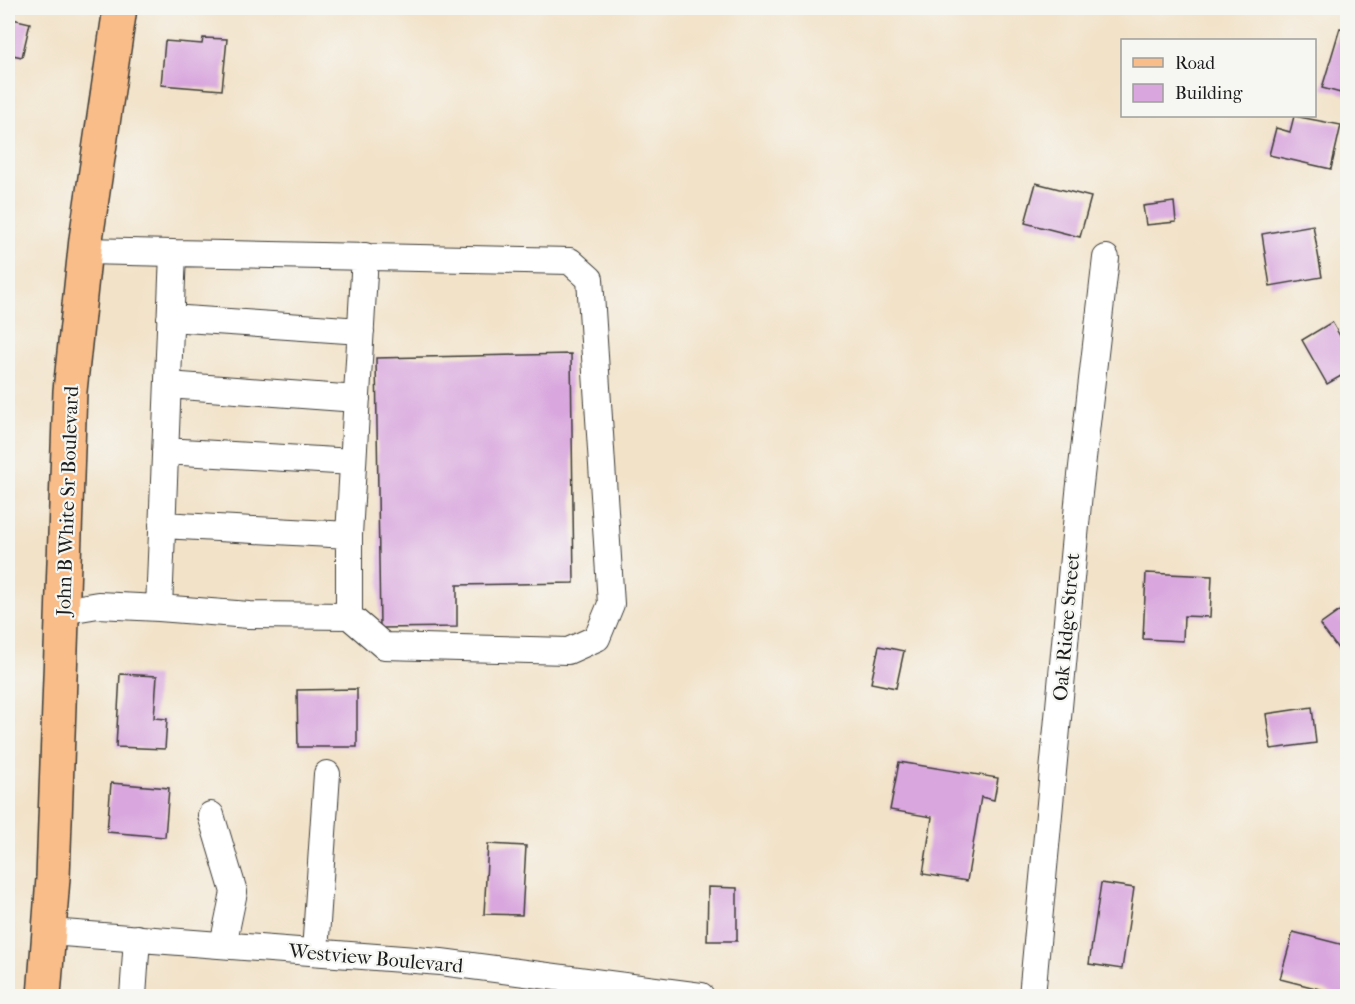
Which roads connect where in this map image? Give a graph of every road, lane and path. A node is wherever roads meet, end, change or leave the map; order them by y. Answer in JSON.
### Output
{"nodes":[{"id":1,"x":120,"y":8,"type":"edge"},
{"id":2,"x":85,"y":251,"type":"junction"},
{"id":3,"x":173,"y":253,"type":"junction"},
{"id":4,"x":365,"y":256,"type":"junction"},
{"id":5,"x":1107,"y":258,"type":"dead end"},
{"id":6,"x":170,"y":318,"type":"junction"},
{"id":7,"x":361,"y":331,"type":"junction"},
{"id":8,"x":168,"y":385,"type":"junction"},
{"id":9,"x":357,"y":399,"type":"junction"},
{"id":10,"x":165,"y":451,"type":"junction"},
{"id":11,"x":354,"y":462,"type":"junction"},
{"id":12,"x":162,"y":525,"type":"junction"},
{"id":13,"x":349,"y":535,"type":"junction"},
{"id":14,"x":159,"y":608,"type":"junction"},
{"id":15,"x":62,"y":611,"type":"junction"},
{"id":16,"x":349,"y":616,"type":"junction"},
{"id":17,"x":327,"y":774,"type":"dead end"},
{"id":18,"x":211,"y":815,"type":"dead end"},
{"id":19,"x":50,"y":932,"type":"junction"},
{"id":20,"x":137,"y":938,"type":"junction"},
{"id":21,"x":223,"y":945,"type":"junction"},
{"id":22,"x":315,"y":952,"type":"junction"},
{"id":23,"x":45,"y":996,"type":"edge"},
{"id":24,"x":133,"y":996,"type":"edge"},
{"id":25,"x":701,"y":996,"type":"edge"},
{"id":26,"x":1032,"y":996,"type":"edge"}],
"edges":[{"from":1,"to":2,"type":"main road","name":"John B White Sr Boulevard"},
{"from":2,"to":3,"type":"street"},
{"from":2,"to":15,"type":"main road","name":"John B White Sr Boulevard"},
{"from":3,"to":4,"type":"street"},
{"from":3,"to":6,"type":"street"},
{"from":4,"to":7,"type":"street"},
{"from":4,"to":16,"type":"street"},
{"from":5,"to":26,"type":"street","name":"Oak Ridge Street"},
{"from":6,"to":7,"type":"street"},
{"from":6,"to":8,"type":"street"},
{"from":7,"to":9,"type":"street"},
{"from":8,"to":9,"type":"street"},
{"from":8,"to":10,"type":"street"},
{"from":9,"to":11,"type":"street"},
{"from":10,"to":11,"type":"street"},
{"from":10,"to":12,"type":"street"},
{"from":11,"to":13,"type":"street"},
{"from":12,"to":13,"type":"street"},
{"from":12,"to":14,"type":"street"},
{"from":13,"to":16,"type":"street"},
{"from":14,"to":15,"type":"street"},
{"from":14,"to":16,"type":"street"},
{"from":15,"to":19,"type":"main road","name":"John B White Sr Boulevard"},
{"from":17,"to":22,"type":"street"},
{"from":18,"to":21,"type":"street"},
{"from":19,"to":20,"type":"street","name":"Westview Boulevard"},
{"from":19,"to":23,"type":"main road","name":"John B White Sr Boulevard"},
{"from":20,"to":21,"type":"street","name":"Westview Boulevard"},
{"from":20,"to":24,"type":"street"},
{"from":21,"to":22,"type":"street","name":"Westview Boulevard"},
{"from":22,"to":25,"type":"street","name":"Westview Boulevard"}]}
